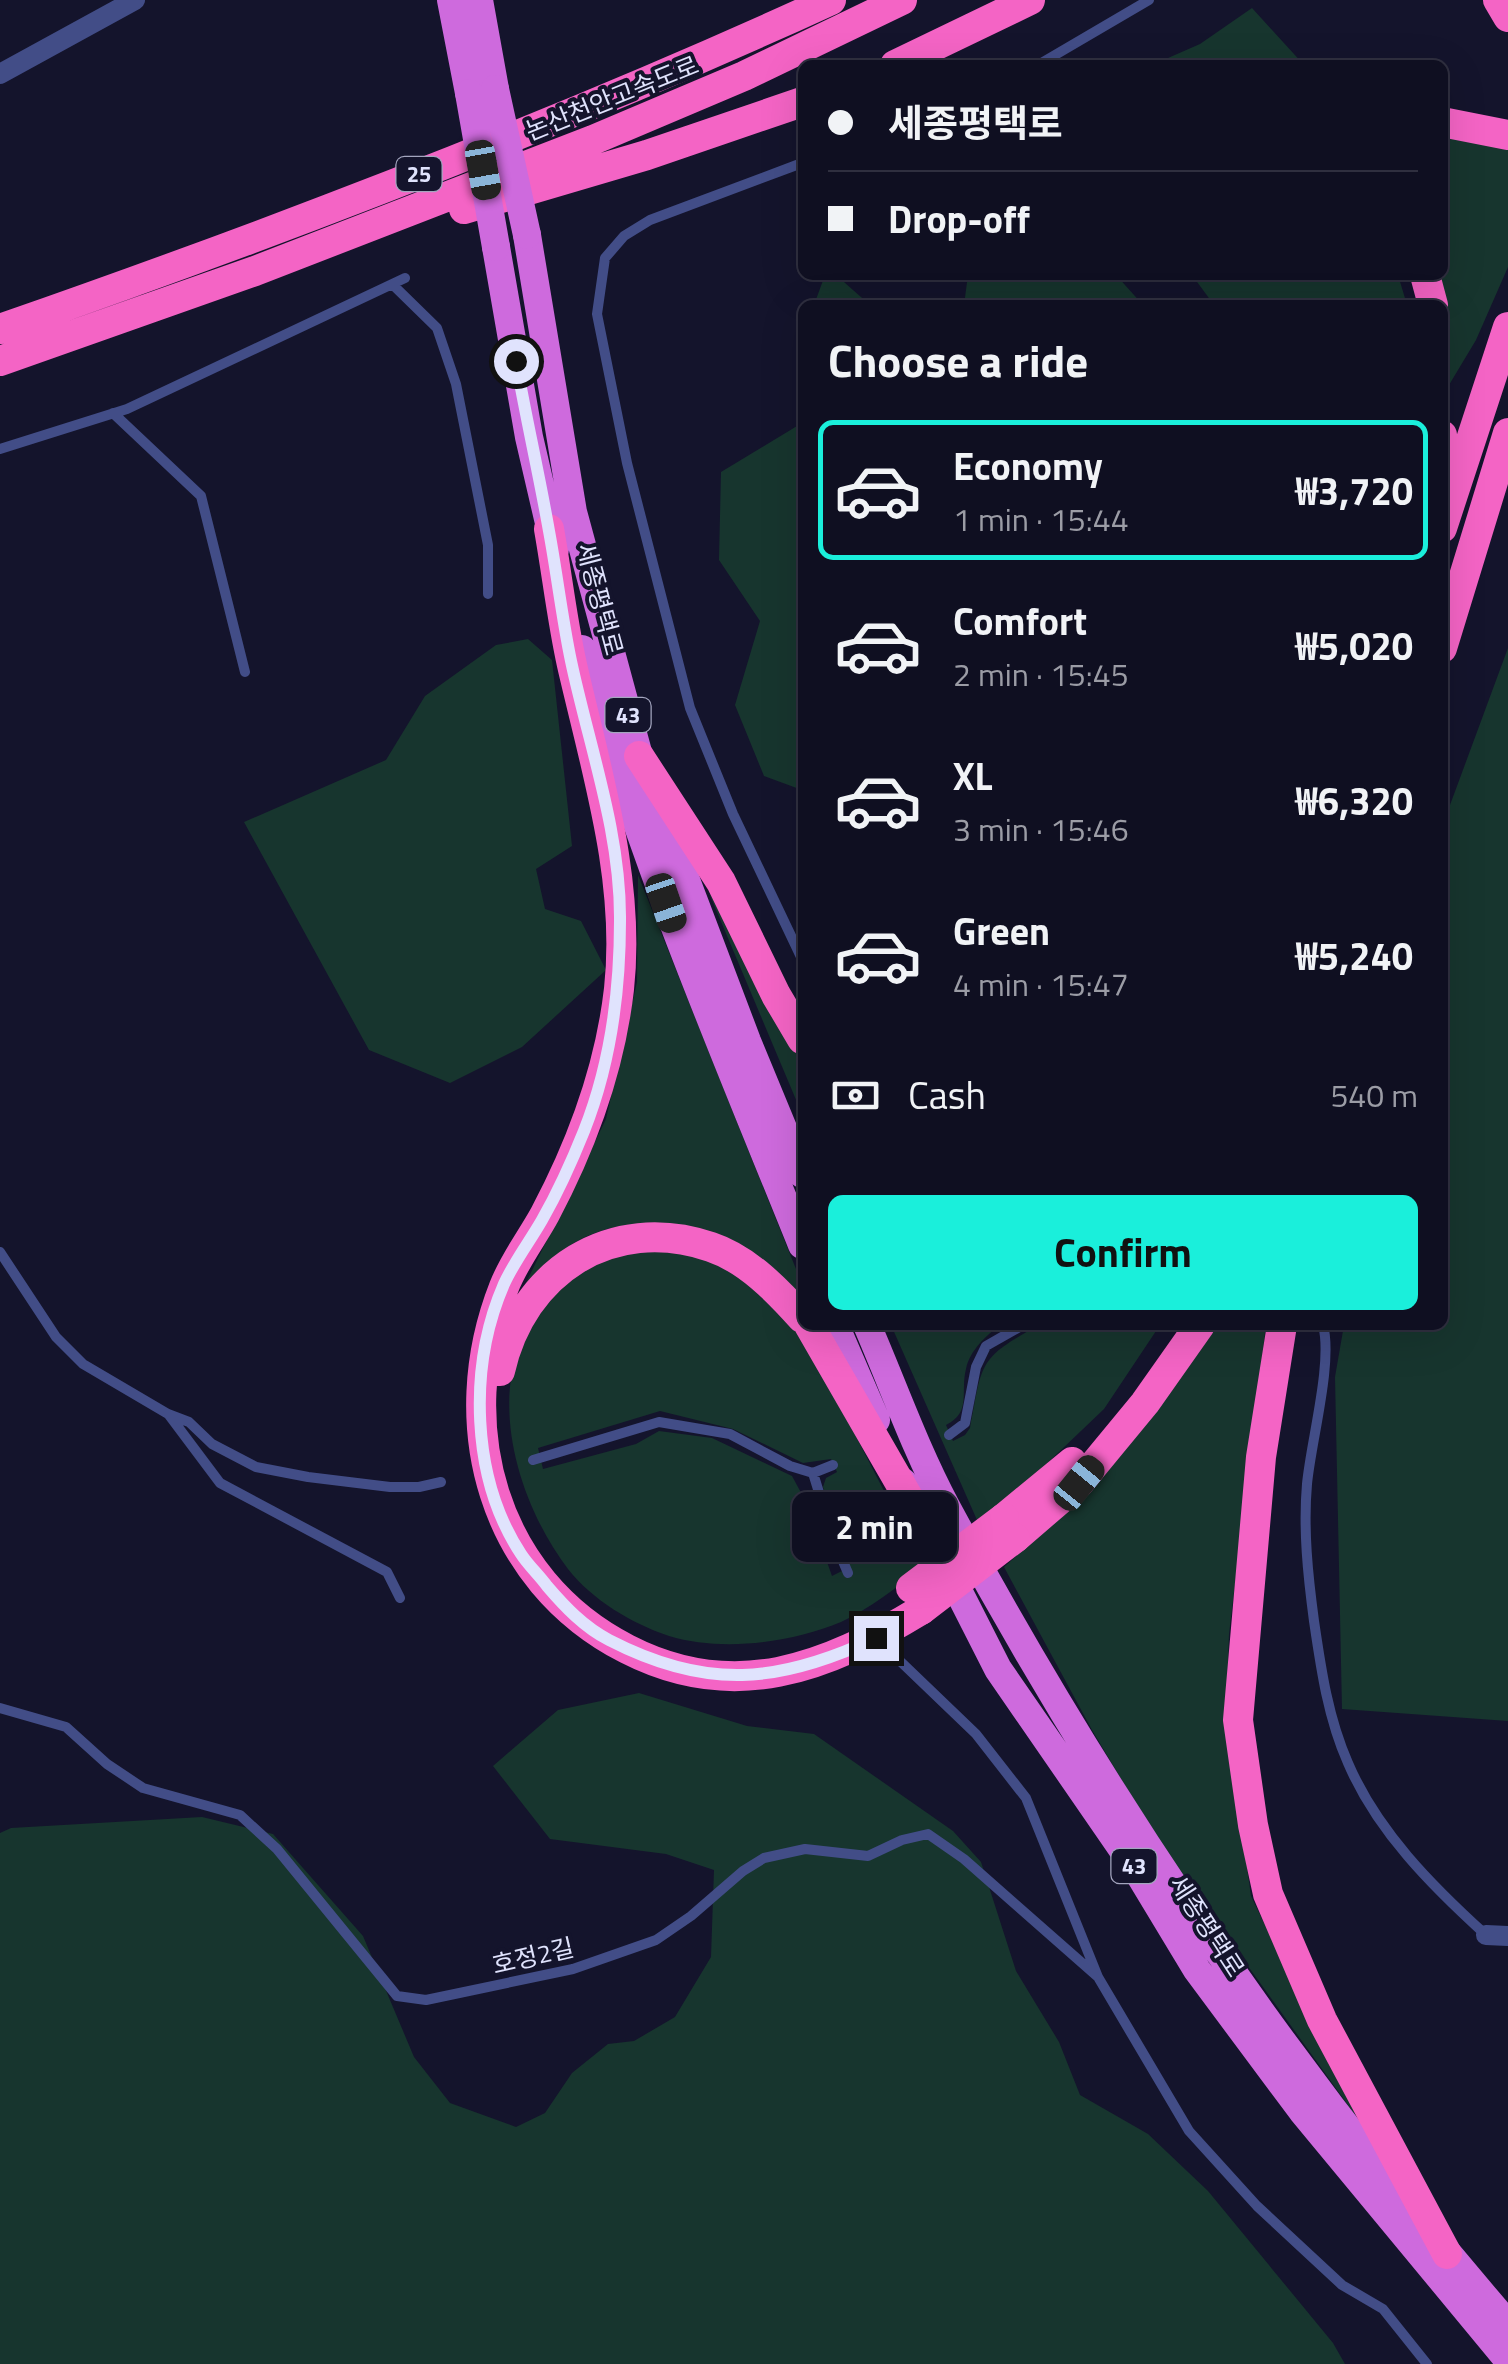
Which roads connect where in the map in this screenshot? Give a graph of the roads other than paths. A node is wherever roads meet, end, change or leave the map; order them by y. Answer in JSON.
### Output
{"nodes":[{"id":1,"x":135,"y":0,"type":"edge"},
{"id":2,"x":451,"y":0,"type":"edge"},
{"id":3,"x":478,"y":0,"type":"edge"},
{"id":4,"x":780,"y":0,"type":"edge"},
{"id":5,"x":831,"y":0,"type":"edge"},
{"id":6,"x":902,"y":0,"type":"edge"},
{"id":7,"x":1030,"y":0,"type":"edge"},
{"id":8,"x":1149,"y":0,"type":"edge"},
{"id":9,"x":1498,"y":0,"type":"edge"},
{"id":10,"x":102,"y":9,"type":"edge"},
{"id":11,"x":1508,"y":17,"type":"edge"},
{"id":12,"x":905,"y":60,"type":"edge"},
{"id":13,"x":1047,"y":60,"type":"edge"},
{"id":14,"x":0,"y":74,"type":"edge"},
{"id":15,"x":482,"y":91,"type":"junction"},
{"id":16,"x":798,"y":103,"type":"edge"},
{"id":17,"x":595,"y":106,"type":"junction"},
{"id":18,"x":1448,"y":123,"type":"edge"},
{"id":19,"x":1508,"y":135,"type":"edge"},
{"id":20,"x":798,"y":164,"type":"edge"},
{"id":21,"x":254,"y":271,"type":"junction"},
{"id":22,"x":405,"y":278,"type":"dead end"},
{"id":23,"x":392,"y":284,"type":"junction"},
{"id":24,"x":1508,"y":327,"type":"edge"},
{"id":25,"x":0,"y":329,"type":"edge"},
{"id":26,"x":0,"y":361,"type":"edge"},
{"id":27,"x":114,"y":413,"type":"junction"},
{"id":28,"x":1508,"y":432,"type":"edge"},
{"id":29,"x":0,"y":449,"type":"edge"},
{"id":30,"x":1501,"y":472,"type":"edge"},
{"id":31,"x":1448,"y":513,"type":"edge"},
{"id":32,"x":549,"y":529,"type":"junction"},
{"id":33,"x":488,"y":594,"type":"dead end"},
{"id":34,"x":1448,"y":630,"type":"edge"},
{"id":35,"x":245,"y":672,"type":"dead end"},
{"id":36,"x":639,"y":756,"type":"junction"},
{"id":37,"x":798,"y":950,"type":"edge"},
{"id":38,"x":798,"y":1032,"type":"edge"},
{"id":39,"x":798,"y":1164,"type":"edge"},
{"id":40,"x":798,"y":1235,"type":"edge"},
{"id":41,"x":0,"y":1252,"type":"edge"},
{"id":42,"x":798,"y":1314,"type":"edge"},
{"id":43,"x":812,"y":1330,"type":"edge"},
{"id":44,"x":837,"y":1330,"type":"edge"},
{"id":45,"x":869,"y":1330,"type":"edge"},
{"id":46,"x":1014,"y":1330,"type":"edge"},
{"id":47,"x":1173,"y":1330,"type":"edge"},
{"id":48,"x":1196,"y":1330,"type":"edge"},
{"id":49,"x":1281,"y":1330,"type":"edge"},
{"id":50,"x":1323,"y":1330,"type":"edge"},
{"id":51,"x":168,"y":1414,"type":"junction"},
{"id":52,"x":948,"y":1435,"type":"dead end"},
{"id":53,"x":533,"y":1460,"type":"dead end"},
{"id":54,"x":834,"y":1465,"type":"dead end"},
{"id":55,"x":812,"y":1473,"type":"junction"},
{"id":56,"x":441,"y":1482,"type":"dead end"},
{"id":57,"x":912,"y":1504,"type":"junction"},
{"id":58,"x":1010,"y":1528,"type":"junction"},
{"id":59,"x":848,"y":1572,"type":"dead end"},
{"id":60,"x":400,"y":1598,"type":"dead end"},
{"id":61,"x":916,"y":1599,"type":"junction"},
{"id":62,"x":901,"y":1662,"type":"dead end"},
{"id":63,"x":0,"y":1708,"type":"edge"},
{"id":64,"x":1486,"y":1935,"type":"joint"},
{"id":65,"x":1508,"y":1936,"type":"edge"},
{"id":66,"x":1098,"y":1978,"type":"junction"},
{"id":67,"x":1446,"y":2254,"type":"junction"},
{"id":68,"x":1508,"y":2324,"type":"edge"},
{"id":69,"x":1508,"y":2360,"type":"edge"},
{"id":70,"x":1427,"y":2364,"type":"edge"}],
"edges":[{"from":1,"to":10,"type":"street"},
{"from":2,"to":15,"type":"highway","name":"세종평택로","number":"43"},
{"from":3,"to":15,"type":"highway","name":"세종평택로","number":"43"},
{"from":4,"to":17,"type":"highway"},
{"from":5,"to":17,"type":"highway","name":"논산천안고속도로","number":"25"},
{"from":6,"to":21,"type":"highway","name":"논산천안고속도로","number":"25"},
{"from":7,"to":12,"type":"highway"},
{"from":8,"to":13,"type":"lane"},
{"from":9,"to":11,"type":"highway"},
{"from":10,"to":14,"type":"street"},
{"from":15,"to":32,"type":"highway","name":"세종평택로","number":"43","bridge":true},
{"from":15,"to":36,"type":"highway","name":"세종평택로","number":"43","bridge":true},
{"from":16,"to":21,"type":"highway"},
{"from":17,"to":25,"type":"highway","name":"논산천안고속도로","number":"25"},
{"from":18,"to":19,"type":"highway"},
{"from":20,"to":37,"type":"lane"},
{"from":21,"to":26,"type":"highway","name":"논산천안고속도로","number":"25"},
{"from":22,"to":23,"type":"lane"},
{"from":23,"to":27,"type":"lane"},
{"from":23,"to":33,"type":"lane"},
{"from":24,"to":31,"type":"highway"},
{"from":27,"to":29,"type":"lane"},
{"from":27,"to":35,"type":"lane"},
{"from":28,"to":30,"type":"highway"},
{"from":30,"to":34,"type":"highway"},
{"from":32,"to":40,"type":"highway","name":"세종평택로","number":"43"},
{"from":32,"to":61,"type":"highway"},
{"from":36,"to":38,"type":"highway"},
{"from":36,"to":39,"type":"highway","name":"세종평택로","number":"43"},
{"from":41,"to":51,"type":"lane"},
{"from":42,"to":61,"type":"highway"},
{"from":43,"to":57,"type":"highway"},
{"from":44,"to":57,"type":"highway","name":"세종평택로","number":"43"},
{"from":45,"to":67,"type":"highway","name":"세종평택로","number":"43"},
{"from":46,"to":52,"type":"lane"},
{"from":47,"to":58,"type":"highway"},
{"from":48,"to":58,"type":"highway"},
{"from":49,"to":67,"type":"highway"},
{"from":50,"to":64,"type":"lane"},
{"from":51,"to":56,"type":"lane"},
{"from":51,"to":60,"type":"lane"},
{"from":53,"to":55,"type":"lane"},
{"from":54,"to":55,"type":"lane"},
{"from":55,"to":59,"type":"lane"},
{"from":57,"to":69,"type":"highway","name":"세종평택로","number":"43"},
{"from":58,"to":61,"type":"highway","bridge":true},
{"from":62,"to":66,"type":"lane"},
{"from":63,"to":66,"type":"lane","name":"호정2길"},
{"from":64,"to":65,"type":"street"},
{"from":66,"to":70,"type":"lane"},
{"from":67,"to":68,"type":"highway","name":"세종평택로","number":"43"}]}
